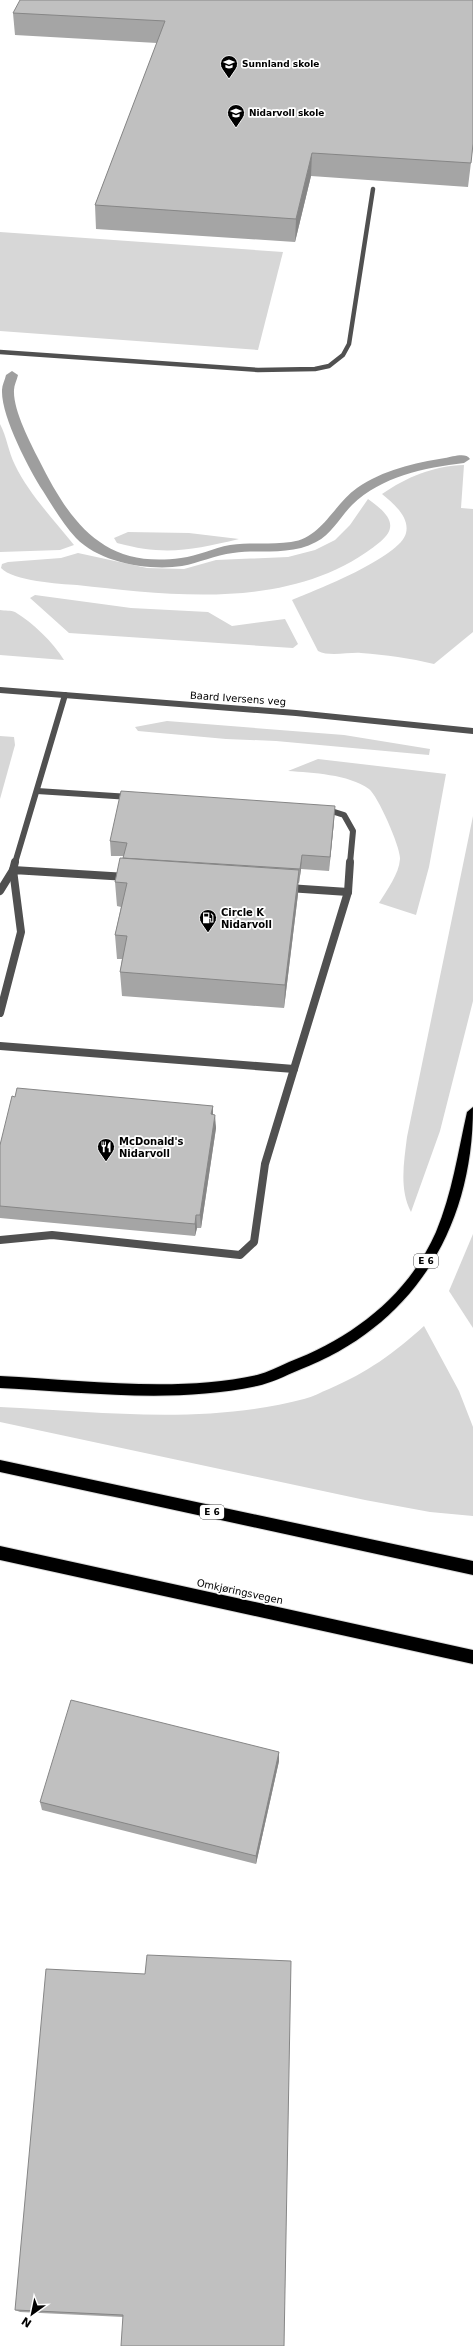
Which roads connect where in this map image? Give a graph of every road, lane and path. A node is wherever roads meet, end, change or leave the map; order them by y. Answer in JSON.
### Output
{"nodes":[{"id":1,"x":373,"y":189,"type":"dead end"},
{"id":2,"x":0,"y":352,"type":"edge"},
{"id":3,"x":0,"y":690,"type":"edge"},
{"id":4,"x":65,"y":695,"type":"junction"},
{"id":5,"x":473,"y":731,"type":"edge"},
{"id":6,"x":37,"y":791,"type":"junction"},
{"id":7,"x":138,"y":798,"type":"edge"},
{"id":8,"x":317,"y":809,"type":"edge"},
{"id":9,"x":13,"y":870,"type":"junction"},
{"id":10,"x":132,"y":878,"type":"edge"},
{"id":11,"x":284,"y":888,"type":"edge"},
{"id":12,"x":0,"y":891,"type":"edge"},
{"id":13,"x":348,"y":892,"type":"junction"},
{"id":14,"x":0,"y":1013,"type":"edge"},
{"id":15,"x":0,"y":1046,"type":"edge"},
{"id":16,"x":294,"y":1069,"type":"junction"},
{"id":17,"x":472,"y":1117,"type":"edge"},
{"id":18,"x":0,"y":1240,"type":"edge"},
{"id":19,"x":0,"y":1382,"type":"edge"},
{"id":20,"x":0,"y":1466,"type":"edge"},
{"id":21,"x":0,"y":1553,"type":"edge"},
{"id":22,"x":473,"y":1568,"type":"edge"},
{"id":23,"x":473,"y":1657,"type":"edge"}],
"edges":[{"from":1,"to":2,"type":"street"},
{"from":3,"to":4,"type":"street","name":"Baard Iversens veg"},
{"from":4,"to":5,"type":"street","name":"Baard Iversens veg"},
{"from":4,"to":6,"type":"street"},
{"from":6,"to":7,"type":"street"},
{"from":6,"to":9,"type":"street"},
{"from":8,"to":13,"type":"street"},
{"from":9,"to":10,"type":"street"},
{"from":9,"to":12,"type":"street"},
{"from":9,"to":14,"type":"street"},
{"from":11,"to":13,"type":"street"},
{"from":13,"to":16,"type":"street"},
{"from":15,"to":16,"type":"street"},
{"from":16,"to":18,"type":"street"},
{"from":17,"to":19,"type":"highway","number":"E 6"},
{"from":20,"to":22,"type":"highway","number":"E 6"},
{"from":21,"to":23,"type":"highway","name":"Omkjøringsvegen"}]}
